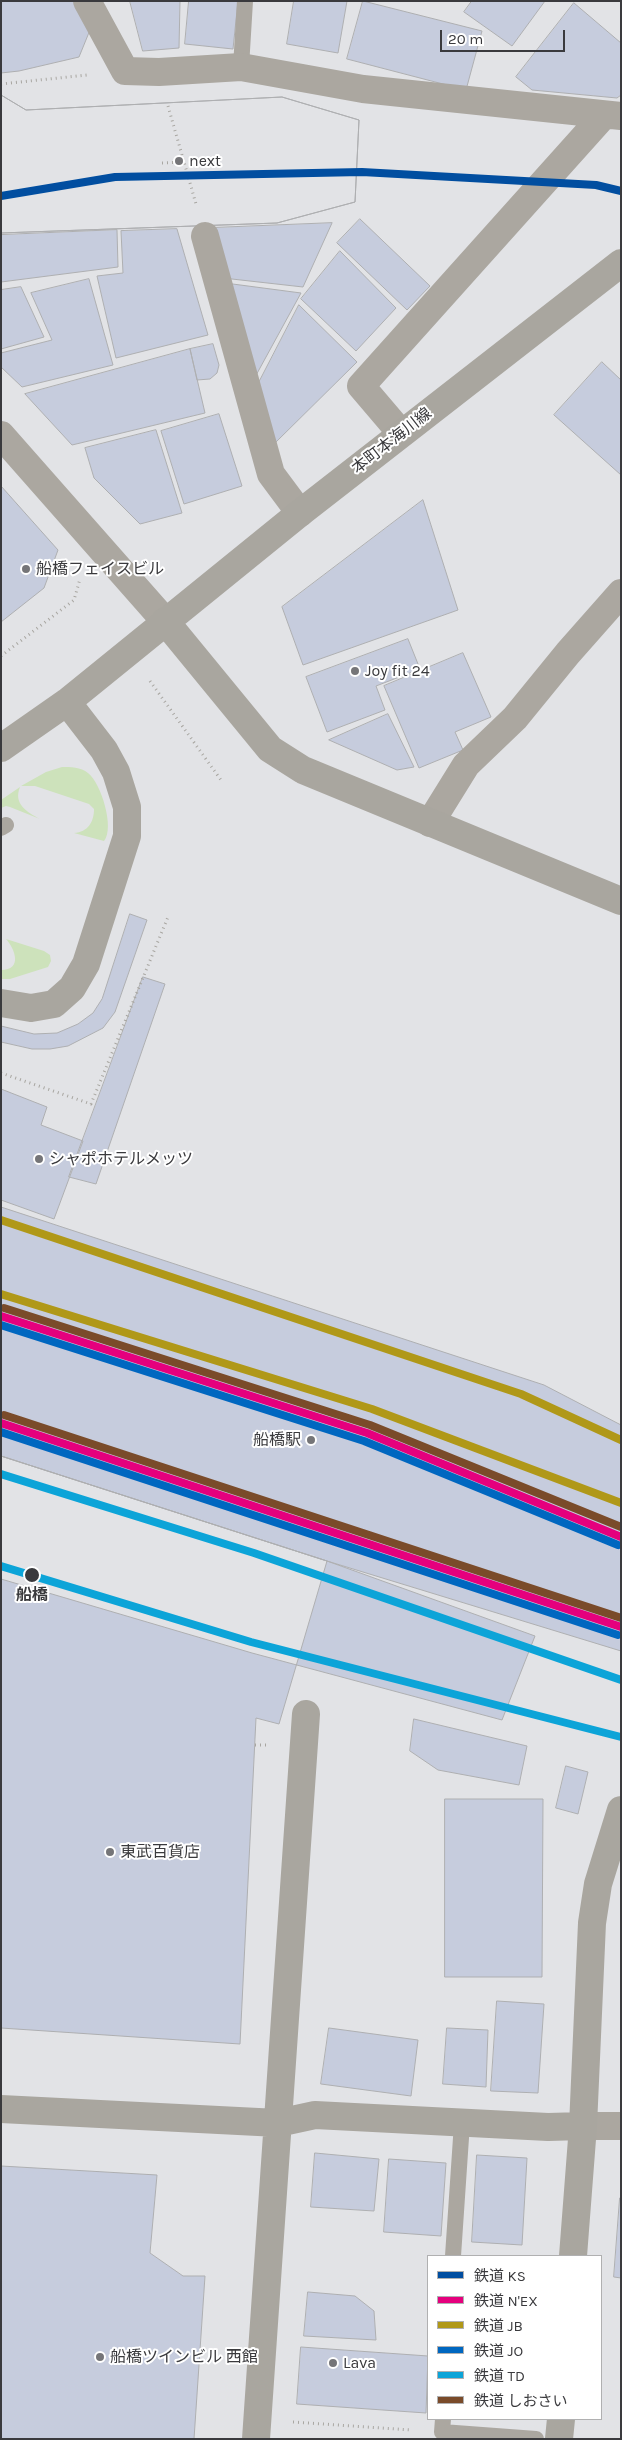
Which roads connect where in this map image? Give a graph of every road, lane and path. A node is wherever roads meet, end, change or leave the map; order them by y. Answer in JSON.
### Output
{"nodes":[{"id":1,"x":87,"y":1,"type":"edge"},
{"id":2,"x":246,"y":1,"type":"edge"},
{"id":3,"x":241,"y":66,"type":"junction"},
{"id":4,"x":125,"y":71,"type":"junction"},
{"id":5,"x":159,"y":72,"type":"junction"},
{"id":6,"x":1,"y":84,"type":"edge"},
{"id":7,"x":613,"y":116,"type":"edge"},
{"id":8,"x":184,"y":162,"type":"junction"},
{"id":9,"x":162,"y":163,"type":"dead end"},
{"id":10,"x":205,"y":236,"type":"joint"},
{"id":11,"x":621,"y":263,"type":"edge"},
{"id":12,"x":401,"y":433,"type":"junction"},
{"id":13,"x":1,"y":435,"type":"edge"},
{"id":14,"x":300,"y":513,"type":"junction"},
{"id":15,"x":81,"y":574,"type":"dead end"},
{"id":16,"x":621,"y":593,"type":"edge"},
{"id":17,"x":165,"y":621,"type":"junction"},
{"id":18,"x":1,"y":656,"type":"edge"},
{"id":19,"x":148,"y":678,"type":"dead end"},
{"id":20,"x":67,"y":702,"type":"junction"},
{"id":21,"x":1,"y":748,"type":"edge"},
{"id":22,"x":221,"y":780,"type":"dead end"},
{"id":23,"x":430,"y":823,"type":"junction"},
{"id":24,"x":621,"y":901,"type":"edge"},
{"id":25,"x":168,"y":917,"type":"dead end"},
{"id":26,"x":1,"y":1003,"type":"edge"},
{"id":27,"x":1,"y":1073,"type":"edge"},
{"id":28,"x":306,"y":1714,"type":"dead end"},
{"id":29,"x":621,"y":1810,"type":"edge"},
{"id":30,"x":1,"y":2109,"type":"edge"},
{"id":31,"x":278,"y":2123,"type":"junction"},
{"id":32,"x":462,"y":2123,"type":"junction"},
{"id":33,"x":583,"y":2126,"type":"junction"},
{"id":34,"x":621,"y":2126,"type":"edge"},
{"id":35,"x":453,"y":2255,"type":"edge"},
{"id":36,"x":573,"y":2255,"type":"edge"},
{"id":37,"x":561,"y":2420,"type":"edge"},
{"id":38,"x":289,"y":2422,"type":"dead end"},
{"id":39,"x":442,"y":2425,"type":"edge"},
{"id":40,"x":256,"y":2439,"type":"edge"},
{"id":41,"x":536,"y":2439,"type":"edge"},
{"id":42,"x":559,"y":2439,"type":"edge"}],
"edges":[{"from":1,"to":4,"type":"street"},
{"from":2,"to":3,"type":"lane"},
{"from":3,"to":5,"type":"street"},
{"from":3,"to":7,"type":"street"},
{"from":4,"to":5,"type":"street"},
{"from":4,"to":6,"type":"path"},
{"from":5,"to":8,"type":"path"},
{"from":7,"to":12,"type":"street"},
{"from":8,"to":9,"type":"path"},
{"from":8,"to":10,"type":"path"},
{"from":10,"to":14,"type":"street"},
{"from":11,"to":12,"type":"street","name":"本町本海川線"},
{"from":12,"to":14,"type":"street","name":"本町本海川線"},
{"from":13,"to":17,"type":"street"},
{"from":14,"to":17,"type":"street","name":"本町本海川線"},
{"from":15,"to":18,"type":"path"},
{"from":16,"to":23,"type":"street"},
{"from":17,"to":20,"type":"street","name":"本町本海川線"},
{"from":17,"to":23,"type":"street"},
{"from":19,"to":22,"type":"path"},
{"from":20,"to":21,"type":"street","name":"本町本海川線"},
{"from":20,"to":26,"type":"street"},
{"from":23,"to":24,"type":"street"},
{"from":25,"to":27,"type":"path"},
{"from":28,"to":31,"type":"street"},
{"from":29,"to":33,"type":"street"},
{"from":30,"to":31,"type":"street"},
{"from":31,"to":32,"type":"street"},
{"from":31,"to":40,"type":"street"},
{"from":32,"to":33,"type":"street"},
{"from":32,"to":35,"type":"lane"},
{"from":33,"to":34,"type":"street"},
{"from":33,"to":36,"type":"street"},
{"from":37,"to":42,"type":"street"},
{"from":38,"to":39,"type":"path"},
{"from":39,"to":41,"type":"lane"}]}
